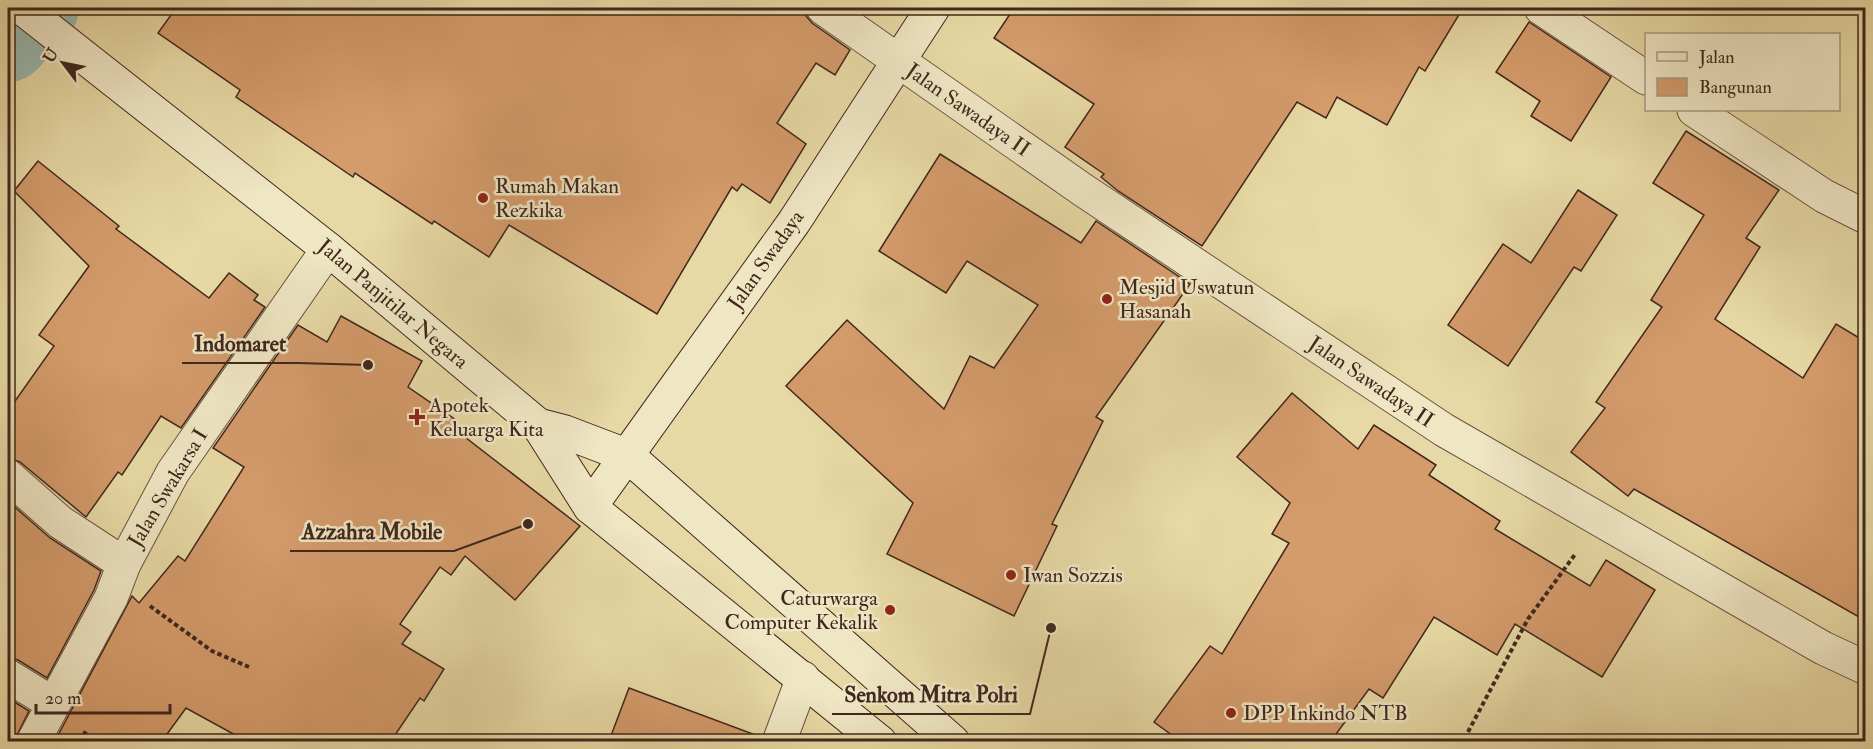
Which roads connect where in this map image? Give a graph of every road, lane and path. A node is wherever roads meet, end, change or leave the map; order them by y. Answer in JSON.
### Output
{"nodes":[{"id":1,"x":22,"y":8,"type":"edge"},
{"id":2,"x":823,"y":8,"type":"edge"},
{"id":3,"x":933,"y":8,"type":"edge"},
{"id":4,"x":1540,"y":8,"type":"edge"},
{"id":5,"x":897,"y":62,"type":"junction"},
{"id":6,"x":1645,"y":77,"type":"edge"},
{"id":7,"x":1696,"y":111,"type":"edge"},
{"id":8,"x":1866,"y":217,"type":"edge"},
{"id":9,"x":328,"y":249,"type":"junction"},
{"id":10,"x":538,"y":425,"type":"junction"},
{"id":11,"x":628,"y":456,"type":"junction"},
{"id":12,"x":8,"y":476,"type":"edge"},
{"id":13,"x":590,"y":507,"type":"junction"},
{"id":14,"x":1600,"y":521,"type":"junction"},
{"id":15,"x":121,"y":573,"type":"junction"},
{"id":16,"x":249,"y":667,"type":"dead end"},
{"id":17,"x":1866,"y":668,"type":"edge"},
{"id":18,"x":8,"y":676,"type":"edge"},
{"id":19,"x":803,"y":678,"type":"junction"},
{"id":20,"x":52,"y":703,"type":"junction"},
{"id":21,"x":1468,"y":732,"type":"dead end"},
{"id":22,"x":33,"y":741,"type":"edge"},
{"id":23,"x":779,"y":741,"type":"edge"},
{"id":24,"x":880,"y":741,"type":"edge"},
{"id":25,"x":953,"y":741,"type":"edge"}],
"edges":[{"from":1,"to":9,"type":"street","name":"Jalan Panjitilar Negara"},
{"from":2,"to":5,"type":"street","name":"Jalan Sawadaya II"},
{"from":3,"to":5,"type":"street","name":"Jalan Swadaya"},
{"from":4,"to":6,"type":"street"},
{"from":5,"to":11,"type":"street","name":"Jalan Swadaya"},
{"from":5,"to":14,"type":"street","name":"Jalan Sawadaya II"},
{"from":7,"to":8,"type":"street"},
{"from":9,"to":10,"type":"street","name":"Jalan Panjitilar Negara"},
{"from":9,"to":15,"type":"street","name":"Jalan Swakarsa I"},
{"from":10,"to":11,"type":"street","name":"Jalan Panjitilar Negara"},
{"from":10,"to":13,"type":"street"},
{"from":11,"to":13,"type":"street","name":"Jalan Swadaya"},
{"from":11,"to":25,"type":"street","name":"Jalan Panjitilar Negara"},
{"from":12,"to":15,"type":"street"},
{"from":13,"to":19,"type":"street"},
{"from":14,"to":17,"type":"street","name":"Jalan Sawadaya II"},
{"from":14,"to":21,"type":"path"},
{"from":15,"to":16,"type":"path"},
{"from":15,"to":20,"type":"street","name":"Jalan Swakarsa I"},
{"from":18,"to":20,"type":"street"},
{"from":19,"to":23,"type":"street"},
{"from":19,"to":24,"type":"street"},
{"from":20,"to":22,"type":"street","name":"Jalan Swakarsa I"}]}
